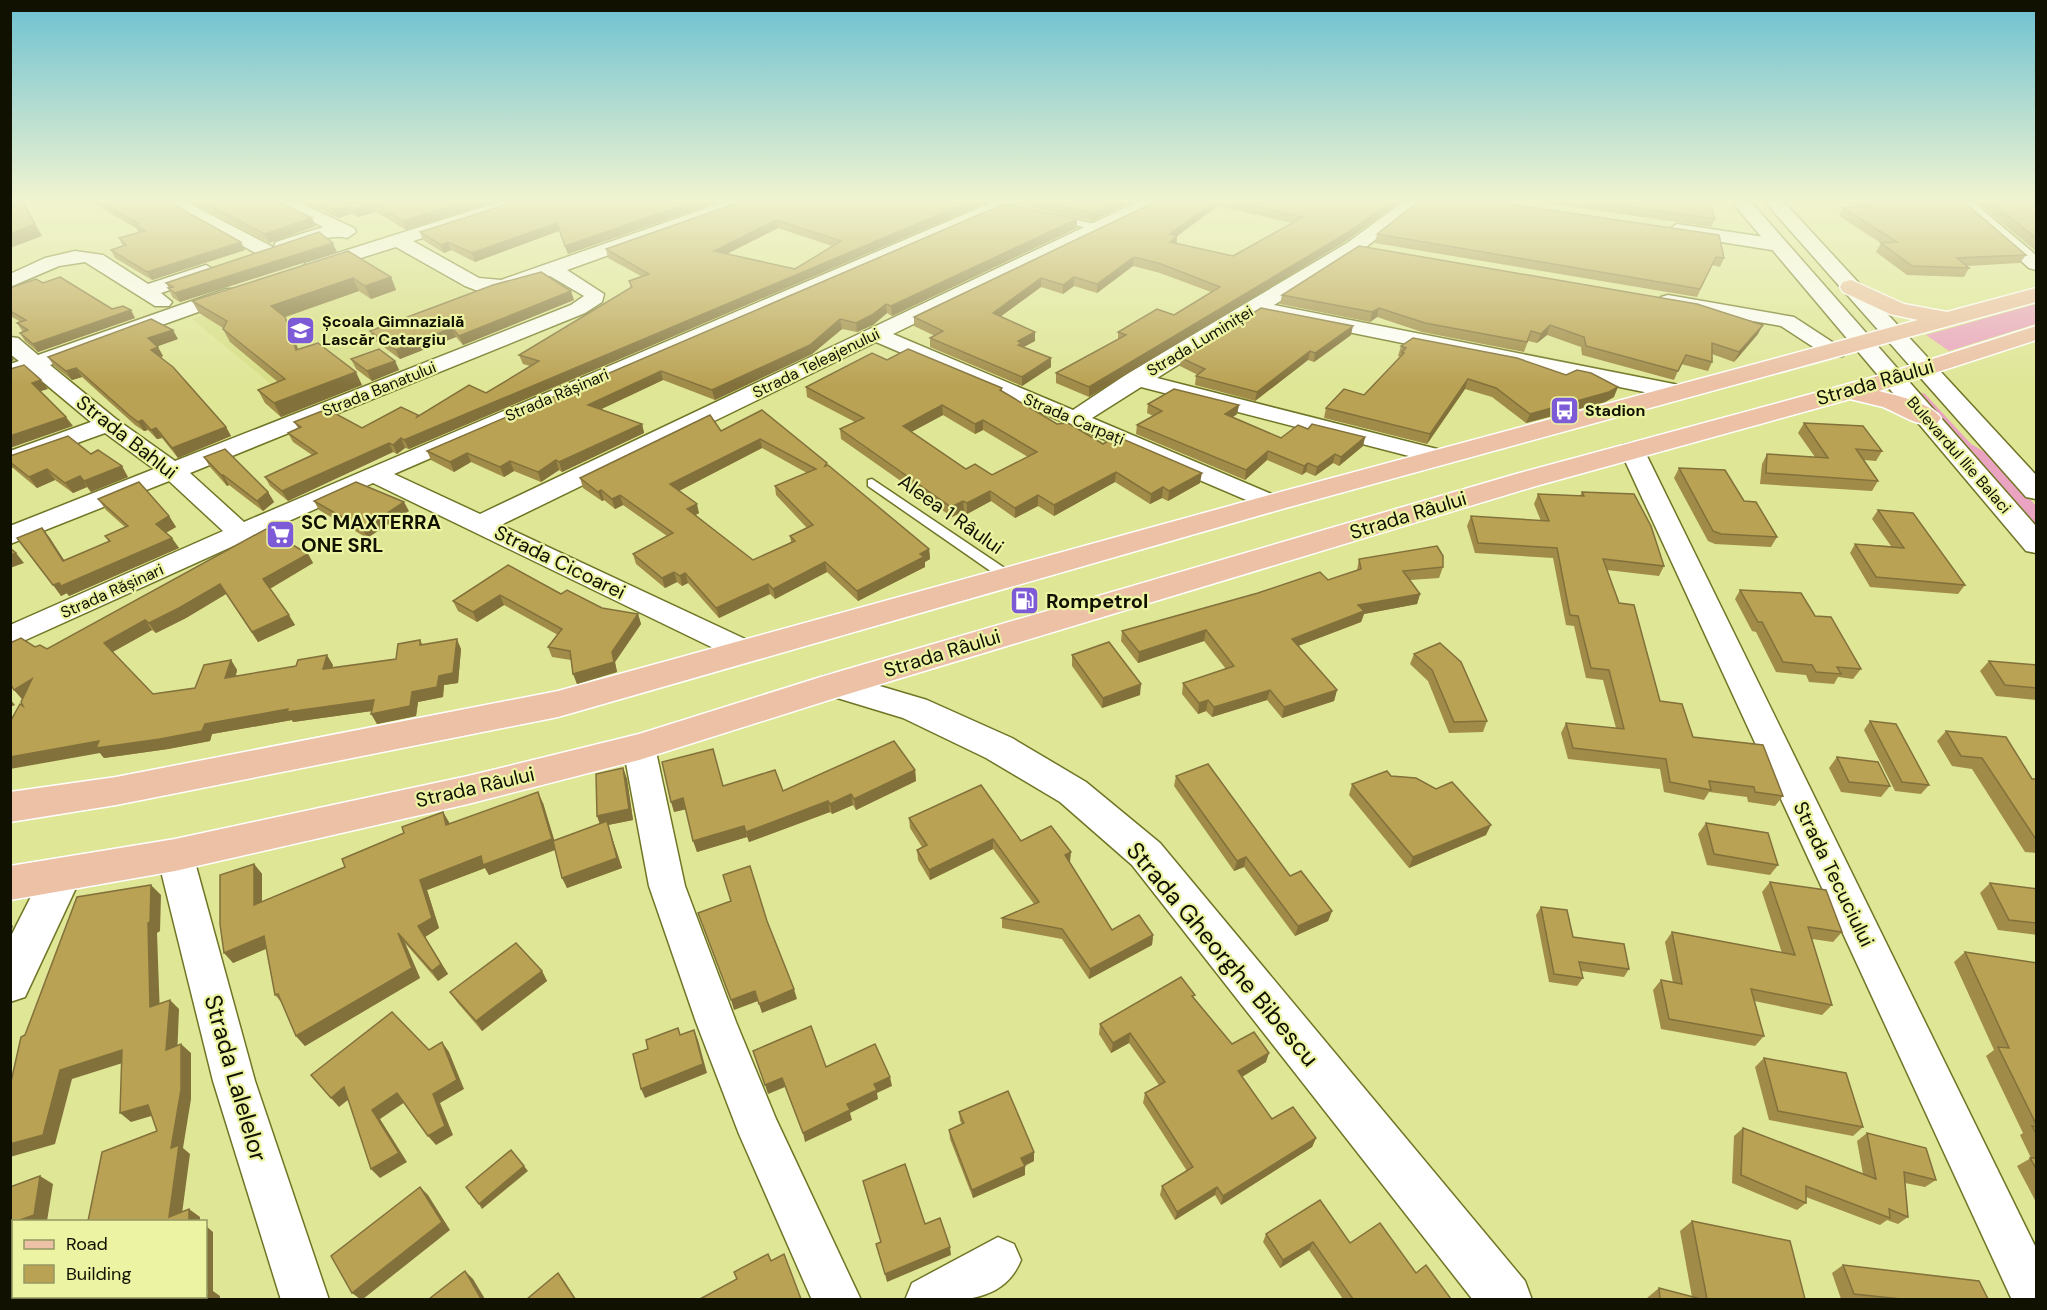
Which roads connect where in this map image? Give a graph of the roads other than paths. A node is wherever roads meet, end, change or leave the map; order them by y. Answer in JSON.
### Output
{"nodes":[{"id":1,"x":55,"y":263,"type":"edge"},
{"id":2,"x":102,"y":263,"type":"edge"},
{"id":3,"x":325,"y":263,"type":"edge"},
{"id":4,"x":439,"y":263,"type":"edge"},
{"id":5,"x":568,"y":263,"type":"edge"},
{"id":6,"x":873,"y":263,"type":"edge"},
{"id":7,"x":1022,"y":263,"type":"edge"},
{"id":8,"x":1328,"y":263,"type":"edge"},
{"id":9,"x":1791,"y":263,"type":"edge"},
{"id":10,"x":1829,"y":263,"type":"edge"},
{"id":11,"x":222,"y":265,"type":"edge"},
{"id":12,"x":552,"y":269,"type":"junction"},
{"id":13,"x":298,"y":272,"type":"edge"},
{"id":14,"x":10,"y":281,"type":"edge"},
{"id":15,"x":254,"y":287,"type":"edge"},
{"id":16,"x":1851,"y":287,"type":"junction"},
{"id":17,"x":146,"y":291,"type":"junction"},
{"id":18,"x":2037,"y":295,"type":"edge"},
{"id":19,"x":1647,"y":297,"type":"edge"},
{"id":20,"x":1257,"y":308,"type":"junction"},
{"id":21,"x":177,"y":312,"type":"junction"},
{"id":22,"x":1951,"y":318,"type":"junction"},
{"id":23,"x":2037,"y":333,"type":"edge"},
{"id":24,"x":875,"y":334,"type":"junction"},
{"id":25,"x":1893,"y":334,"type":"junction"},
{"id":26,"x":10,"y":343,"type":"edge"},
{"id":27,"x":1849,"y":347,"type":"junction"},
{"id":28,"x":35,"y":362,"type":"junction"},
{"id":29,"x":10,"y":372,"type":"edge"},
{"id":30,"x":1909,"y":374,"type":"junction"},
{"id":31,"x":1136,"y":379,"type":"junction"},
{"id":32,"x":1679,"y":392,"type":"junction"},
{"id":33,"x":1848,"y":392,"type":"junction"},
{"id":34,"x":1928,"y":418,"type":"junction"},
{"id":35,"x":1074,"y":419,"type":"junction"},
{"id":36,"x":108,"y":424,"type":"junction"},
{"id":37,"x":1632,"y":450,"type":"junction"},
{"id":38,"x":1440,"y":457,"type":"junction"},
{"id":39,"x":10,"y":460,"type":"edge"},
{"id":40,"x":174,"y":472,"type":"junction"},
{"id":41,"x":373,"y":474,"type":"junction"},
{"id":42,"x":872,"y":483,"type":"dead end"},
{"id":43,"x":2037,"y":491,"type":"edge"},
{"id":44,"x":1272,"y":503,"type":"junction"},
{"id":45,"x":481,"y":524,"type":"junction"},
{"id":46,"x":241,"y":533,"type":"junction"},
{"id":47,"x":10,"y":536,"type":"edge"},
{"id":48,"x":2037,"y":544,"type":"edge"},
{"id":49,"x":1007,"y":576,"type":"junction"},
{"id":50,"x":10,"y":637,"type":"edge"},
{"id":51,"x":747,"y":652,"type":"junction"},
{"id":52,"x":836,"y":685,"type":"junction"},
{"id":53,"x":639,"y":747,"type":"junction"},
{"id":54,"x":10,"y":807,"type":"edge"},
{"id":55,"x":175,"y":855,"type":"junction"},
{"id":56,"x":62,"y":875,"type":"junction"},
{"id":57,"x":10,"y":883,"type":"edge"},
{"id":58,"x":10,"y":983,"type":"edge"},
{"id":59,"x":998,"y":1260,"type":"dead end"},
{"id":60,"x":2037,"y":1298,"type":"edge"},
{"id":61,"x":305,"y":1299,"type":"edge"},
{"id":62,"x":837,"y":1299,"type":"edge"},
{"id":63,"x":928,"y":1299,"type":"edge"},
{"id":64,"x":1506,"y":1299,"type":"edge"}],
"edges":[{"from":1,"to":14,"type":"street"},
{"from":2,"to":17,"type":"street"},
{"from":3,"to":13,"type":"street"},
{"from":4,"to":12,"type":"street"},
{"from":5,"to":12,"type":"street"},
{"from":6,"to":41,"type":"street","name":"Strada Rășinari"},
{"from":7,"to":24,"type":"street","name":"Strada Teleajenului"},
{"from":8,"to":20,"type":"street","name":"Strada Luminiței"},
{"from":9,"to":27,"type":"main road","name":"Bulevardul Ilie Balaci"},
{"from":10,"to":16,"type":"main road","name":"Bulevardul Ilie Balaci"},
{"from":11,"to":17,"type":"street"},
{"from":12,"to":40,"type":"street","name":"Strada Banatului"},
{"from":15,"to":21,"type":"street"},
{"from":16,"to":22,"type":"main road"},
{"from":16,"to":25,"type":"main road","name":"Bulevardul Ilie Balaci"},
{"from":17,"to":21,"type":"street"},
{"from":18,"to":22,"type":"main road","name":"Strada Râului"},
{"from":19,"to":27,"type":"street"},
{"from":20,"to":31,"type":"street","name":"Strada Luminiței"},
{"from":20,"to":32,"type":"street"},
{"from":21,"to":28,"type":"street"},
{"from":22,"to":25,"type":"main road","name":"Strada Râului"},
{"from":23,"to":30,"type":"main road","name":"Strada Râului"},
{"from":24,"to":35,"type":"street","name":"Strada Carpați"},
{"from":24,"to":45,"type":"street","name":"Strada Teleajenului"},
{"from":25,"to":27,"type":"main road","name":"Strada Râului"},
{"from":25,"to":30,"type":"main road","name":"Bulevardul Ilie Balaci"},
{"from":26,"to":28,"type":"street","name":"Strada Bahlui"},
{"from":27,"to":30,"type":"main road","name":"Bulevardul Ilie Balaci"},
{"from":27,"to":32,"type":"main road","name":"Strada Râului"},
{"from":28,"to":29,"type":"street"},
{"from":28,"to":36,"type":"street","name":"Strada Bahlui"},
{"from":30,"to":33,"type":"main road","name":"Strada Râului"},
{"from":30,"to":34,"type":"main road","name":"Bulevardul Ilie Balaci"},
{"from":30,"to":43,"type":"main road","name":"Bulevardul Ilie Balaci"},
{"from":31,"to":35,"type":"street","name":"Strada Luminiței"},
{"from":31,"to":38,"type":"street"},
{"from":32,"to":38,"type":"main road","name":"Strada Râului"},
{"from":33,"to":34,"type":"main road"},
{"from":33,"to":37,"type":"main road","name":"Strada Râului"},
{"from":34,"to":48,"type":"main road","name":"Bulevardul Ilie Balaci"},
{"from":35,"to":44,"type":"street","name":"Strada Carpați"},
{"from":36,"to":39,"type":"street"},
{"from":36,"to":40,"type":"street","name":"Strada Bahlui"},
{"from":37,"to":52,"type":"main road","name":"Strada Râului"},
{"from":37,"to":60,"type":"street","name":"Strada Tecuciului"},
{"from":38,"to":44,"type":"main road","name":"Strada Râului"},
{"from":40,"to":46,"type":"street","name":"Strada Bahlui"},
{"from":40,"to":47,"type":"street","name":"Strada Banatului"},
{"from":41,"to":45,"type":"street","name":"Strada Cicoarei"},
{"from":41,"to":46,"type":"street","name":"Strada Rășinari"},
{"from":42,"to":49,"type":"lane","name":"Aleea 1 Râului"},
{"from":44,"to":49,"type":"main road","name":"Strada Râului"},
{"from":45,"to":51,"type":"street","name":"Strada Cicoarei"},
{"from":46,"to":50,"type":"street","name":"Strada Rășinari"},
{"from":49,"to":51,"type":"main road","name":"Strada Râului"},
{"from":51,"to":54,"type":"main road","name":"Strada Râului"},
{"from":52,"to":53,"type":"main road","name":"Strada Râului"},
{"from":52,"to":64,"type":"main road","name":"Strada Gheorghe Bibescu"},
{"from":53,"to":55,"type":"main road","name":"Strada Râului"},
{"from":53,"to":62,"type":"street"},
{"from":55,"to":56,"type":"main road","name":"Strada Râului"},
{"from":55,"to":61,"type":"street","name":"Strada Lalelelor"},
{"from":56,"to":57,"type":"main road","name":"Strada Râului"},
{"from":56,"to":58,"type":"main road"},
{"from":59,"to":63,"type":"street"}]}
